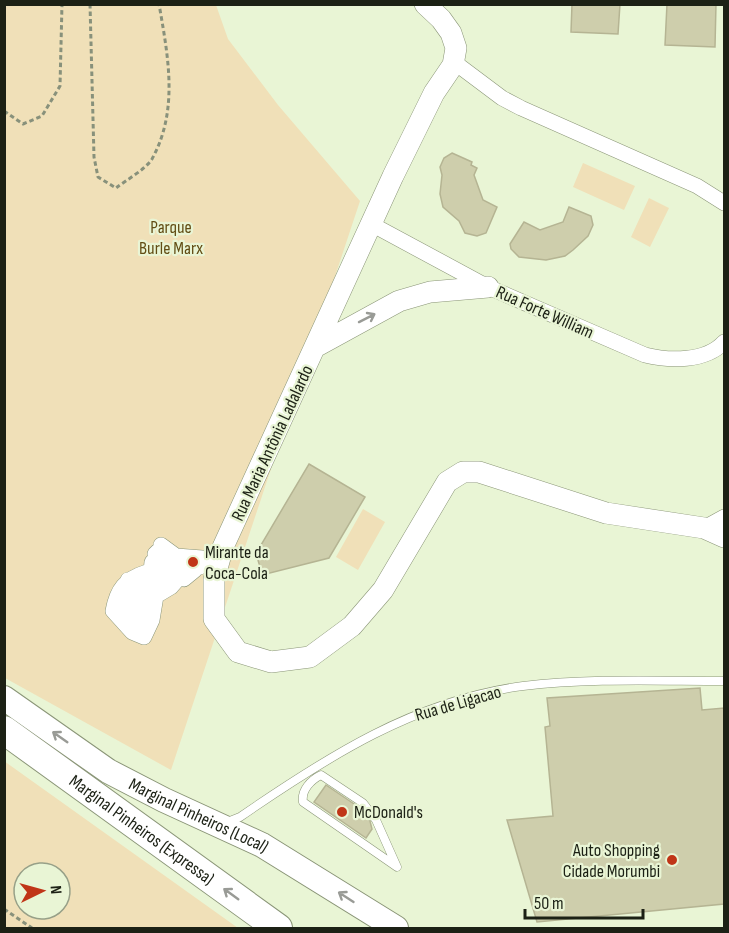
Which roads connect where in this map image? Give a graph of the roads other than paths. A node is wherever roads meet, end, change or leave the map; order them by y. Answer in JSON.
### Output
{"nodes":[{"id":1,"x":425,"y":4,"type":"edge"},
{"id":2,"x":454,"y":62,"type":"junction"},
{"id":3,"x":724,"y":203,"type":"edge"},
{"id":4,"x":373,"y":225,"type":"junction"},
{"id":5,"x":488,"y":287,"type":"junction"},
{"id":6,"x":724,"y":344,"type":"edge"},
{"id":7,"x":315,"y":347,"type":"junction"},
{"id":8,"x":724,"y":518,"type":"edge"},
{"id":9,"x":704,"y":528,"type":"junction"},
{"id":10,"x":724,"y":537,"type":"edge"},
{"id":11,"x":161,"y":545,"type":"dead end"},
{"id":12,"x":136,"y":585,"type":"junction"},
{"id":13,"x":724,"y":681,"type":"edge"},
{"id":14,"x":4,"y":698,"type":"edge"},
{"id":15,"x":4,"y":730,"type":"edge"},
{"id":16,"x":220,"y":824,"type":"junction"},
{"id":17,"x":397,"y":867,"type":"joint"},
{"id":18,"x":278,"y":928,"type":"edge"},
{"id":19,"x":396,"y":928,"type":"edge"}],
"edges":[{"from":1,"to":2,"type":"street"},
{"from":2,"to":3,"type":"street"},
{"from":2,"to":4,"type":"street","name":"Rua Maria Antônia Ladalardo"},
{"from":4,"to":5,"type":"street","name":"Rua Forte William"},
{"from":4,"to":7,"type":"street","name":"Rua Maria Antônia Ladalardo"},
{"from":5,"to":6,"type":"street","name":"Rua Forte William"},
{"from":7,"to":5,"type":"street","one_way":true},
{"from":7,"to":9,"type":"street","name":"Rua Maria Antônia Ladalardo"},
{"from":8,"to":9,"type":"street"},
{"from":9,"to":10,"type":"street","name":"Rua Maria Antônia Ladalardo"},
{"from":11,"to":12,"type":"street"},
{"from":12,"to":12,"type":"street"},
{"from":13,"to":16,"type":"lane","name":"Rua de Ligacao"},
{"from":16,"to":14,"type":"main road","name":"Marginal Pinheiros (Local)","one_way":true},
{"from":18,"to":15,"type":"highway","name":"Marginal Pinheiros (Expressa)","one_way":true},
{"from":19,"to":16,"type":"main road","name":"Marginal Pinheiros (Local)","one_way":true},
{"from":17,"to":17,"type":"lane"}]}
